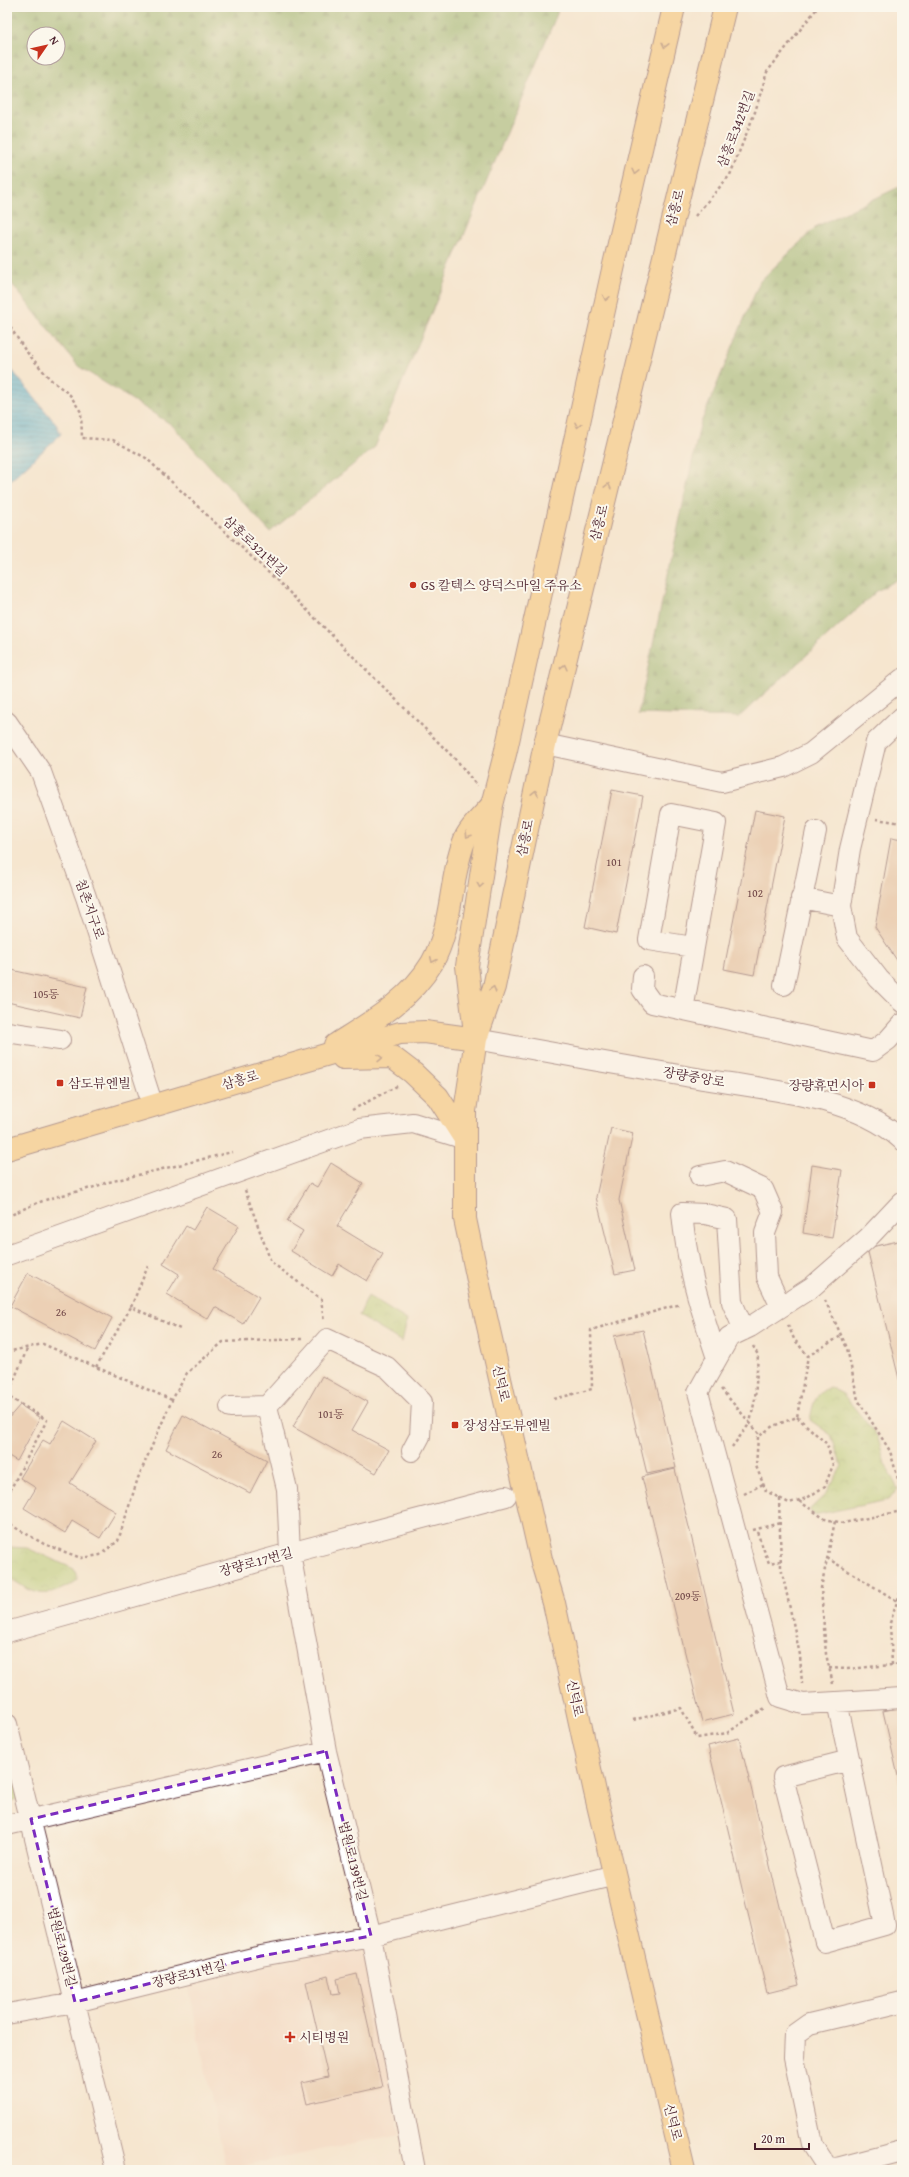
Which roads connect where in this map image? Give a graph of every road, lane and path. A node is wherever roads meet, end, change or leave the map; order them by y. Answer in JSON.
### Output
{"nodes":[{"id":1,"x":674,"y":7,"type":"edge"},
{"id":2,"x":725,"y":7,"type":"edge"},
{"id":3,"x":818,"y":7,"type":"edge"},
{"id":4,"x":695,"y":217,"type":"dead end"},
{"id":5,"x":7,"y":322,"type":"edge"},
{"id":6,"x":902,"y":679,"type":"edge"},
{"id":7,"x":902,"y":717,"type":"edge"},
{"id":8,"x":7,"y":722,"type":"edge"},
{"id":9,"x":545,"y":744,"type":"junction"},
{"id":10,"x":492,"y":805,"type":"junction"},
{"id":11,"x":858,"y":816,"type":"junction"},
{"id":12,"x":902,"y":823,"type":"edge"},
{"id":13,"x":816,"y":831,"type":"dead end"},
{"id":14,"x":801,"y":898,"type":"junction"},
{"id":15,"x":841,"y":906,"type":"junction"},
{"id":16,"x":693,"y":947,"type":"junction"},
{"id":17,"x":643,"y":976,"type":"dead end"},
{"id":18,"x":784,"y":985,"type":"dead end"},
{"id":19,"x":902,"y":1002,"type":"edge"},
{"id":20,"x":683,"y":1010,"type":"junction"},
{"id":21,"x":902,"y":1024,"type":"edge"},
{"id":22,"x":7,"y":1032,"type":"edge"},
{"id":23,"x":476,"y":1039,"type":"junction"},
{"id":24,"x":60,"y":1040,"type":"dead end"},
{"id":25,"x":313,"y":1059,"type":"junction"},
{"id":26,"x":402,"y":1082,"type":"dead end"},
{"id":27,"x":153,"y":1106,"type":"junction"},
{"id":28,"x":350,"y":1110,"type":"dead end"},
{"id":29,"x":465,"y":1139,"type":"junction"},
{"id":30,"x":902,"y":1140,"type":"edge"},
{"id":31,"x":7,"y":1149,"type":"edge"},
{"id":32,"x":237,"y":1151,"type":"dead end"},
{"id":33,"x":239,"y":1172,"type":"junction"},
{"id":34,"x":700,"y":1176,"type":"dead end"},
{"id":35,"x":902,"y":1202,"type":"edge"},
{"id":36,"x":7,"y":1217,"type":"edge"},
{"id":37,"x":7,"y":1255,"type":"edge"},
{"id":38,"x":148,"y":1266,"type":"dead end"},
{"id":39,"x":817,"y":1283,"type":"junction"},
{"id":40,"x":697,"y":1299,"type":"junction"},
{"id":41,"x":131,"y":1307,"type":"junction"},
{"id":42,"x":781,"y":1307,"type":"junction"},
{"id":43,"x":180,"y":1329,"type":"dead end"},
{"id":44,"x":744,"y":1330,"type":"junction"},
{"id":45,"x":842,"y":1336,"type":"junction"},
{"id":46,"x":327,"y":1339,"type":"junction"},
{"id":47,"x":28,"y":1347,"type":"junction"},
{"id":48,"x":7,"y":1352,"type":"edge"},
{"id":49,"x":808,"y":1356,"type":"junction"},
{"id":50,"x":713,"y":1366,"type":"junction"},
{"id":51,"x":96,"y":1367,"type":"junction"},
{"id":52,"x":554,"y":1399,"type":"dead end"},
{"id":53,"x":172,"y":1400,"type":"junction"},
{"id":54,"x":266,"y":1406,"type":"junction"},
{"id":55,"x":230,"y":1407,"type":"dead end"},
{"id":56,"x":797,"y":1417,"type":"junction"},
{"id":57,"x":750,"y":1423,"type":"junction"},
{"id":58,"x":760,"y":1435,"type":"junction"},
{"id":59,"x":731,"y":1448,"type":"dead end"},
{"id":60,"x":412,"y":1451,"type":"dead end"},
{"id":61,"x":763,"y":1484,"type":"junction"},
{"id":62,"x":742,"y":1489,"type":"dead end"},
{"id":63,"x":902,"y":1493,"type":"edge"},
{"id":64,"x":744,"y":1494,"type":"junction"},
{"id":65,"x":7,"y":1496,"type":"edge"},
{"id":66,"x":506,"y":1496,"type":"dead end"},
{"id":67,"x":779,"y":1498,"type":"junction"},
{"id":68,"x":798,"y":1500,"type":"junction"},
{"id":69,"x":746,"y":1501,"type":"dead end"},
{"id":70,"x":902,"y":1511,"type":"edge"},
{"id":71,"x":7,"y":1520,"type":"edge"},
{"id":72,"x":835,"y":1521,"type":"junction"},
{"id":73,"x":754,"y":1522,"type":"dead end"},
{"id":74,"x":780,"y":1523,"type":"junction"},
{"id":75,"x":756,"y":1529,"type":"junction"},
{"id":76,"x":736,"y":1533,"type":"junction"},
{"id":77,"x":290,"y":1553,"type":"junction"},
{"id":78,"x":827,"y":1558,"type":"junction"},
{"id":79,"x":781,"y":1561,"type":"junction"},
{"id":80,"x":902,"y":1587,"type":"edge"},
{"id":81,"x":898,"y":1601,"type":"junction"},
{"id":82,"x":902,"y":1604,"type":"edge"},
{"id":83,"x":7,"y":1632,"type":"edge"},
{"id":84,"x":902,"y":1664,"type":"edge"},
{"id":85,"x":892,"y":1665,"type":"junction"},
{"id":86,"x":829,"y":1668,"type":"junction"},
{"id":87,"x":780,"y":1697,"type":"junction"},
{"id":88,"x":902,"y":1698,"type":"edge"},
{"id":89,"x":837,"y":1702,"type":"junction"},
{"id":90,"x":803,"y":1704,"type":"junction"},
{"id":91,"x":633,"y":1720,"type":"dead end"},
{"id":92,"x":7,"y":1724,"type":"edge"},
{"id":93,"x":326,"y":1751,"type":"junction"},
{"id":94,"x":850,"y":1760,"type":"junction"},
{"id":95,"x":31,"y":1819,"type":"junction"},
{"id":96,"x":7,"y":1824,"type":"edge"},
{"id":97,"x":615,"y":1876,"type":"junction"},
{"id":98,"x":371,"y":1936,"type":"junction"},
{"id":99,"x":75,"y":2002,"type":"junction"},
{"id":100,"x":902,"y":2002,"type":"edge"},
{"id":101,"x":7,"y":2014,"type":"edge"},
{"id":102,"x":902,"y":2152,"type":"edge"},
{"id":103,"x":116,"y":2170,"type":"edge"},
{"id":104,"x":415,"y":2170,"type":"edge"},
{"id":105,"x":684,"y":2170,"type":"edge"}],
"edges":[{"from":1,"to":10,"type":"main road","one_way":true},
{"from":9,"to":2,"type":"main road","name":"삼흥로","one_way":true},
{"from":3,"to":4,"type":"path","name":"삼흥로342번길"},
{"from":5,"to":10,"type":"path","name":"삼흥로321번길"},
{"from":6,"to":9,"type":"street"},
{"from":7,"to":11,"type":"street"},
{"from":8,"to":27,"type":"street","name":"침촌지구로"},
{"from":23,"to":9,"type":"main road","name":"삼흥로","one_way":true},
{"from":10,"to":23,"type":"main road","one_way":true},
{"from":10,"to":25,"type":"main road","one_way":true},
{"from":11,"to":12,"type":"path"},
{"from":11,"to":15,"type":"street"},
{"from":13,"to":14,"type":"street"},
{"from":14,"to":15,"type":"street"},
{"from":14,"to":18,"type":"street"},
{"from":15,"to":19,"type":"street"},
{"from":16,"to":16,"type":"street"},
{"from":16,"to":20,"type":"street"},
{"from":17,"to":20,"type":"street"},
{"from":20,"to":21,"type":"street"},
{"from":22,"to":24,"type":"street"},
{"from":23,"to":25,"type":"main road","name":"삼흥로"},
{"from":23,"to":29,"type":"main road","name":"신덕로"},
{"from":23,"to":30,"type":"street","name":"장량중앙로"},
{"from":25,"to":27,"type":"main road","name":"삼흥로"},
{"from":25,"to":29,"type":"main road","one_way":true},
{"from":26,"to":28,"type":"path"},
{"from":27,"to":31,"type":"main road","name":"삼흥로"},
{"from":29,"to":33,"type":"street"},
{"from":29,"to":97,"type":"main road","name":"신덕로"},
{"from":32,"to":36,"type":"path"},
{"from":33,"to":37,"type":"street"},
{"from":33,"to":46,"type":"path"},
{"from":34,"to":42,"type":"street"},
{"from":35,"to":39,"type":"street"},
{"from":38,"to":41,"type":"path"},
{"from":39,"to":42,"type":"street"},
{"from":39,"to":45,"type":"path"},
{"from":40,"to":44,"type":"street"},
{"from":40,"to":50,"type":"street"},
{"from":40,"to":52,"type":"path"},
{"from":41,"to":43,"type":"path"},
{"from":41,"to":51,"type":"path"},
{"from":42,"to":44,"type":"street"},
{"from":42,"to":49,"type":"path"},
{"from":44,"to":50,"type":"street"},
{"from":44,"to":57,"type":"path"},
{"from":45,"to":49,"type":"path"},
{"from":45,"to":63,"type":"path"},
{"from":46,"to":53,"type":"path"},
{"from":46,"to":54,"type":"street"},
{"from":46,"to":60,"type":"street"},
{"from":47,"to":48,"type":"path"},
{"from":47,"to":51,"type":"path"},
{"from":47,"to":65,"type":"path"},
{"from":49,"to":56,"type":"path"},
{"from":50,"to":57,"type":"path"},
{"from":50,"to":76,"type":"street"},
{"from":51,"to":53,"type":"path"},
{"from":53,"to":71,"type":"path"},
{"from":54,"to":55,"type":"street"},
{"from":54,"to":77,"type":"street","name":"법원로139번길"},
{"from":56,"to":58,"type":"path"},
{"from":56,"to":68,"type":"path"},
{"from":57,"to":58,"type":"path"},
{"from":57,"to":59,"type":"path"},
{"from":58,"to":61,"type":"path"},
{"from":61,"to":64,"type":"path"},
{"from":61,"to":67,"type":"path"},
{"from":62,"to":64,"type":"path"},
{"from":64,"to":69,"type":"path"},
{"from":66,"to":77,"type":"street","name":"장량로17번길"},
{"from":67,"to":68,"type":"path"},
{"from":67,"to":74,"type":"path"},
{"from":68,"to":72,"type":"path"},
{"from":70,"to":72,"type":"path"},
{"from":72,"to":78,"type":"path"},
{"from":73,"to":75,"type":"path"},
{"from":74,"to":75,"type":"path"},
{"from":74,"to":79,"type":"path"},
{"from":75,"to":76,"type":"path"},
{"from":75,"to":79,"type":"path"},
{"from":76,"to":87,"type":"street"},
{"from":77,"to":83,"type":"street","name":"장량로17번길"},
{"from":77,"to":93,"type":"street","name":"법원로139번길"},
{"from":78,"to":81,"type":"path"},
{"from":78,"to":86,"type":"path"},
{"from":79,"to":90,"type":"path"},
{"from":80,"to":81,"type":"path"},
{"from":81,"to":82,"type":"path"},
{"from":81,"to":85,"type":"path"},
{"from":84,"to":85,"type":"path"},
{"from":85,"to":86,"type":"path"},
{"from":86,"to":89,"type":"path"},
{"from":87,"to":90,"type":"street"},
{"from":87,"to":91,"type":"path"},
{"from":88,"to":89,"type":"street"},
{"from":89,"to":90,"type":"street"},
{"from":89,"to":94,"type":"street"},
{"from":92,"to":95,"type":"street","name":"법원로129번길"},
{"from":93,"to":95,"type":"street"},
{"from":93,"to":98,"type":"street","name":"법원로139번길"},
{"from":94,"to":94,"type":"street"},
{"from":95,"to":96,"type":"street"},
{"from":95,"to":99,"type":"street","name":"법원로129번길"},
{"from":97,"to":98,"type":"street","name":"장량로31번길"},
{"from":97,"to":105,"type":"main road","name":"신덕로"},
{"from":98,"to":99,"type":"street","name":"장량로31번길"},
{"from":98,"to":104,"type":"street","name":"법원로139번길"},
{"from":99,"to":101,"type":"street","name":"장량로31번길"},
{"from":99,"to":103,"type":"street","name":"법원로129번길"},
{"from":100,"to":102,"type":"street"}]}
